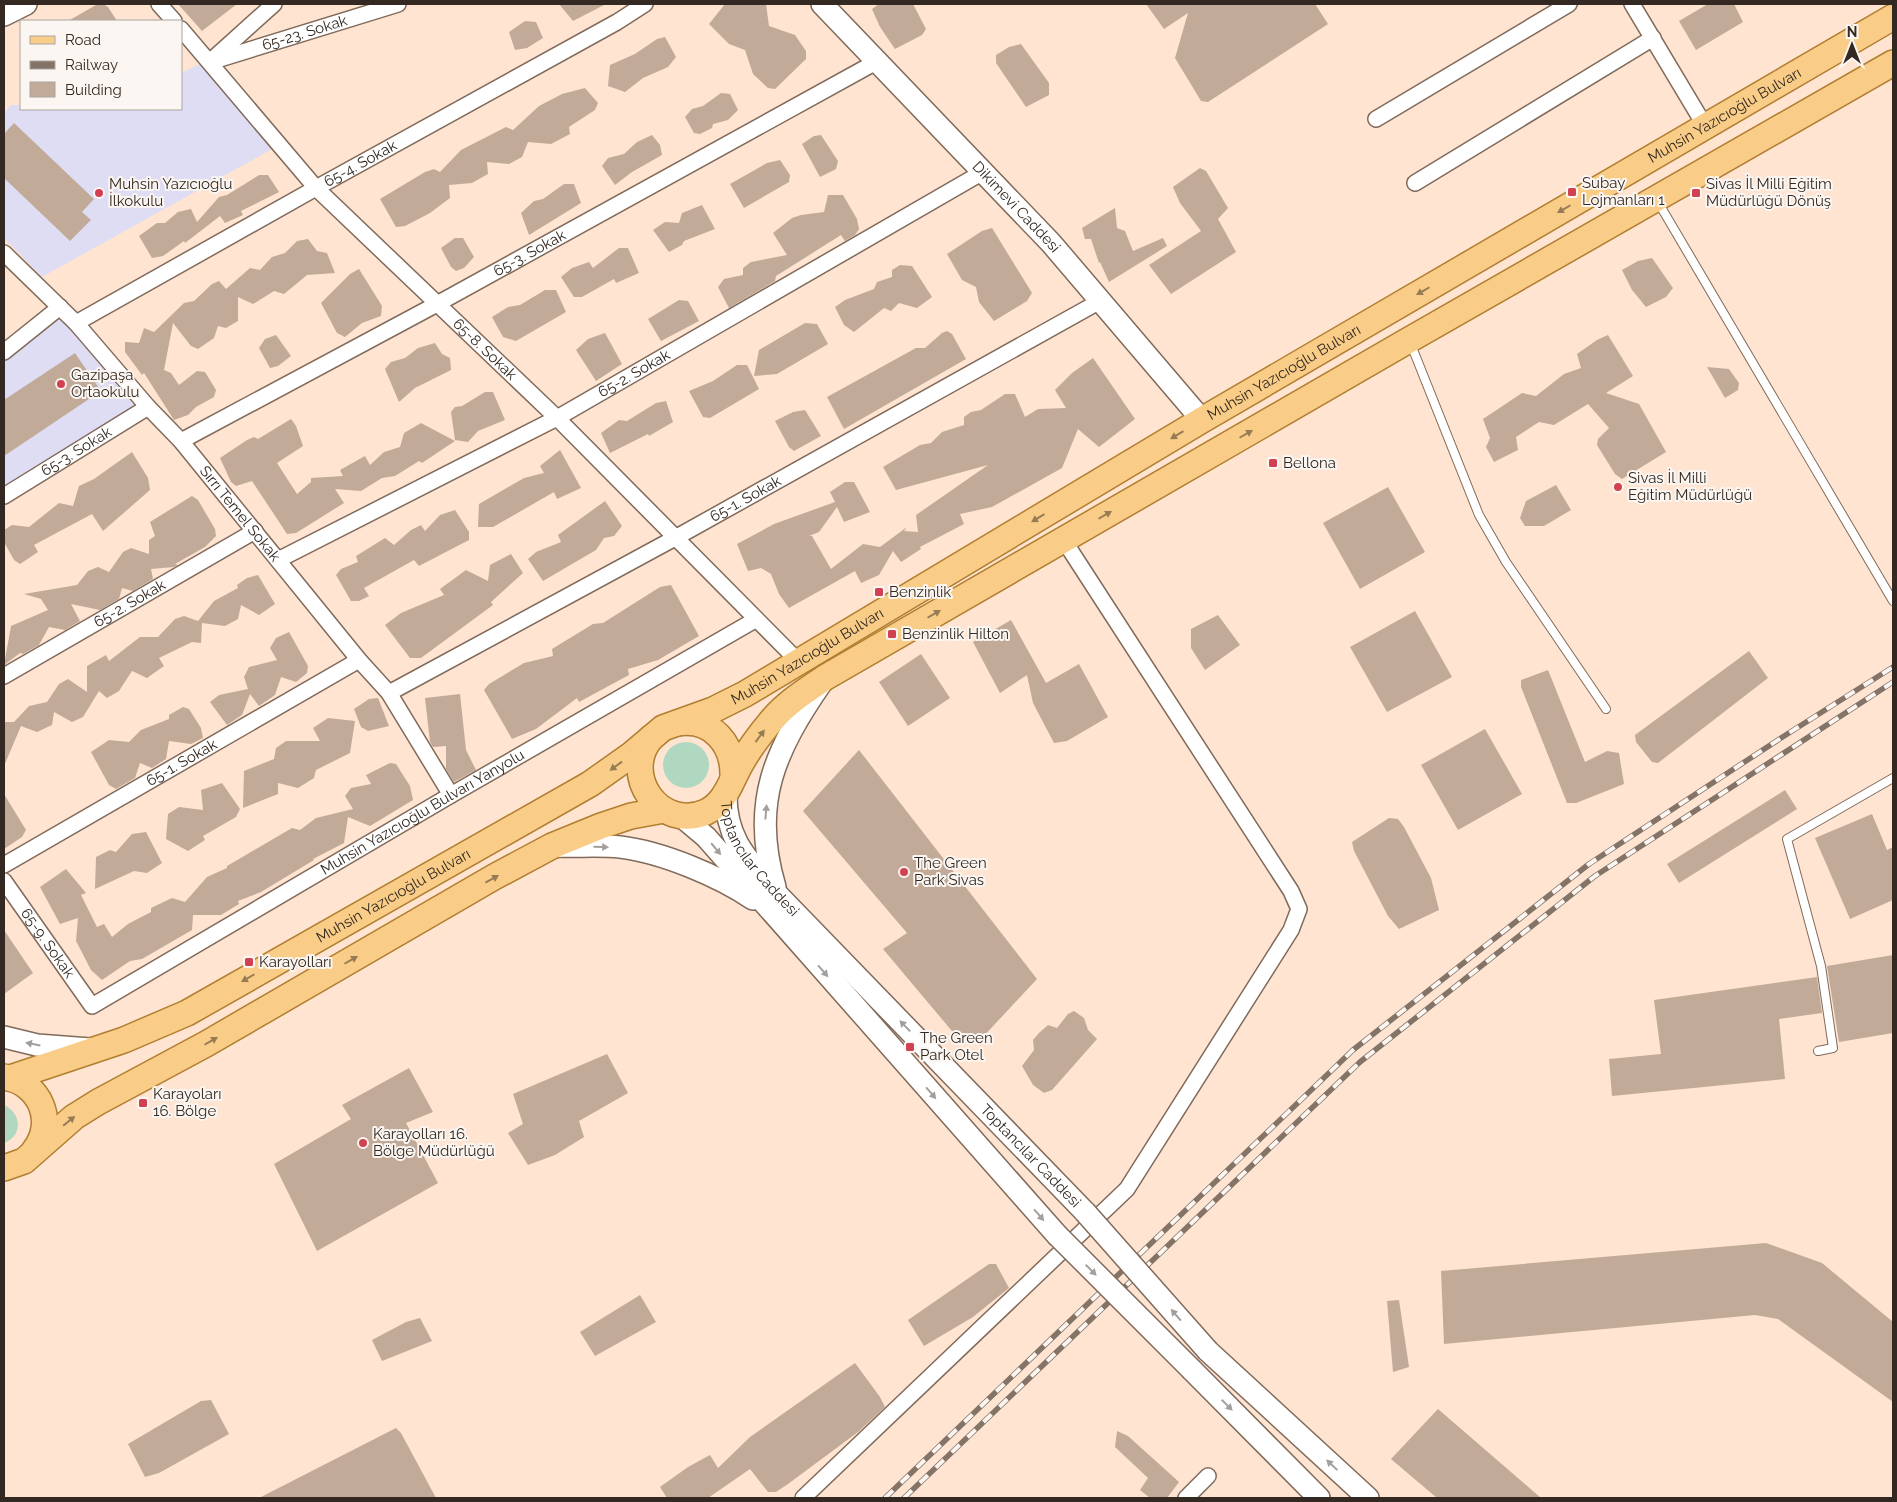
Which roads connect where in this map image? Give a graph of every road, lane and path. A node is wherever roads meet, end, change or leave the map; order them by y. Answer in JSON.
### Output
{"nodes":[{"id":1,"x":26,"y":4,"type":"edge"},
{"id":2,"x":159,"y":4,"type":"edge"},
{"id":3,"x":274,"y":4,"type":"edge"},
{"id":4,"x":398,"y":4,"type":"edge"},
{"id":5,"x":645,"y":4,"type":"edge"},
{"id":6,"x":822,"y":4,"type":"edge"},
{"id":7,"x":1569,"y":4,"type":"edge"},
{"id":8,"x":1632,"y":4,"type":"edge"},
{"id":9,"x":4,"y":15,"type":"edge"},
{"id":10,"x":1893,"y":17,"type":"edge"},
{"id":11,"x":173,"y":20,"type":"edge"},
{"id":12,"x":182,"y":30,"type":"edge"},
{"id":13,"x":1653,"y":38,"type":"junction"},
{"id":14,"x":210,"y":62,"type":"junction"},
{"id":15,"x":876,"y":62,"type":"junction"},
{"id":16,"x":1893,"y":63,"type":"edge"},
{"id":17,"x":1376,"y":119,"type":"dead end"},
{"id":18,"x":1705,"y":126,"type":"junction"},
{"id":19,"x":983,"y":172,"type":"junction"},
{"id":20,"x":1415,"y":183,"type":"dead end"},
{"id":21,"x":316,"y":188,"type":"junction"},
{"id":22,"x":1656,"y":198,"type":"junction"},
{"id":23,"x":4,"y":252,"type":"edge"},
{"id":24,"x":1102,"y":300,"type":"junction"},
{"id":25,"x":437,"y":304,"type":"junction"},
{"id":26,"x":60,"y":307,"type":"junction"},
{"id":27,"x":76,"y":323,"type":"junction"},
{"id":28,"x":1409,"y":340,"type":"junction"},
{"id":29,"x":4,"y":352,"type":"edge"},
{"id":30,"x":148,"y":406,"type":"junction"},
{"id":31,"x":557,"y":418,"type":"junction"},
{"id":32,"x":1202,"y":420,"type":"junction"},
{"id":33,"x":181,"y":441,"type":"junction"},
{"id":34,"x":4,"y":496,"type":"edge"},
{"id":35,"x":255,"y":531,"type":"junction"},
{"id":36,"x":674,"y":538,"type":"junction"},
{"id":37,"x":1063,"y":539,"type":"junction"},
{"id":38,"x":278,"y":560,"type":"junction"},
{"id":39,"x":1893,"y":601,"type":"edge"},
{"id":40,"x":755,"y":620,"type":"junction"},
{"id":41,"x":359,"y":660,"type":"junction"},
{"id":42,"x":798,"y":661,"type":"junction"},
{"id":43,"x":4,"y":676,"type":"edge"},
{"id":44,"x":826,"y":677,"type":"junction"},
{"id":45,"x":389,"y":693,"type":"junction"},
{"id":46,"x":1606,"y":709,"type":"dead end"},
{"id":47,"x":664,"y":729,"type":"junction"},
{"id":48,"x":1893,"y":778,"type":"edge"},
{"id":49,"x":729,"y":785,"type":"junction"},
{"id":50,"x":451,"y":795,"type":"junction"},
{"id":51,"x":673,"y":813,"type":"junction"},
{"id":52,"x":552,"y":846,"type":"junction"},
{"id":53,"x":4,"y":865,"type":"edge"},
{"id":54,"x":4,"y":881,"type":"edge"},
{"id":55,"x":774,"y":903,"type":"junction"},
{"id":56,"x":92,"y":1006,"type":"joint"},
{"id":57,"x":4,"y":1037,"type":"edge"},
{"id":58,"x":98,"y":1049,"type":"junction"},
{"id":59,"x":1818,"y":1051,"type":"dead end"},
{"id":60,"x":7,"y":1077,"type":"edge"},
{"id":61,"x":33,"y":1153,"type":"junction"},
{"id":62,"x":4,"y":1168,"type":"edge"},
{"id":63,"x":1208,"y":1476,"type":"dead end"},
{"id":64,"x":803,"y":1498,"type":"edge"},
{"id":65,"x":1186,"y":1498,"type":"edge"},
{"id":66,"x":1319,"y":1498,"type":"edge"},
{"id":67,"x":1368,"y":1498,"type":"edge"}],
"edges":[{"from":1,"to":9,"type":"street"},
{"from":2,"to":11,"type":"street"},
{"from":3,"to":14,"type":"street"},
{"from":4,"to":14,"type":"street","name":"65-23. Sokak"},
{"from":5,"to":21,"type":"street","name":"65-4. Sokak"},
{"from":6,"to":15,"type":"street","name":"Dikimevi Caddesi"},
{"from":7,"to":17,"type":"street"},
{"from":8,"to":13,"type":"street"},
{"from":10,"to":18,"type":"main road","name":"Muhsin Yazıcıoğlu Bulvarı"},
{"from":12,"to":14,"type":"street","name":"65-8. Sokak"},
{"from":13,"to":18,"type":"street"},
{"from":13,"to":20,"type":"street"},
{"from":14,"to":21,"type":"street","name":"65-8. Sokak"},
{"from":15,"to":19,"type":"street","name":"Dikimevi Caddesi"},
{"from":15,"to":25,"type":"street","name":"65-3. Sokak"},
{"from":16,"to":22,"type":"main road","name":"Muhsin Yazıcıoğlu Bulvarı"},
{"from":18,"to":32,"type":"main road","name":"Muhsin Yazıcıoğlu Bulvarı","one_way":true},
{"from":19,"to":24,"type":"street","name":"Dikimevi Caddesi"},
{"from":19,"to":31,"type":"street","name":"65-2. Sokak"},
{"from":21,"to":25,"type":"street","name":"65-8. Sokak"},
{"from":21,"to":27,"type":"street","name":"65-4. Sokak"},
{"from":22,"to":28,"type":"main road","name":"Muhsin Yazıcıoğlu Bulvarı"},
{"from":22,"to":39,"type":"lane"},
{"from":23,"to":26,"type":"street","name":"Sırrı Temel Sokak"},
{"from":24,"to":32,"type":"street","name":"Dikimevi Caddesi"},
{"from":24,"to":36,"type":"street","name":"65-1. Sokak"},
{"from":25,"to":31,"type":"street","name":"65-8. Sokak"},
{"from":25,"to":33,"type":"street","name":"65-3. Sokak"},
{"from":26,"to":27,"type":"street","name":"Sırrı Temel Sokak"},
{"from":26,"to":29,"type":"street"},
{"from":27,"to":30,"type":"street","name":"Sırrı Temel Sokak"},
{"from":37,"to":28,"type":"main road","name":"Muhsin Yazıcıoğlu Bulvarı","one_way":true},
{"from":28,"to":46,"type":"lane"},
{"from":30,"to":33,"type":"street","name":"Sırrı Temel Sokak"},
{"from":30,"to":34,"type":"street","name":"65-3. Sokak"},
{"from":31,"to":36,"type":"street","name":"65-8. Sokak"},
{"from":31,"to":38,"type":"street","name":"65-2. Sokak"},
{"from":32,"to":42,"type":"main road","name":"Muhsin Yazıcıoğlu Bulvarı","one_way":true},
{"from":33,"to":35,"type":"street","name":"Sırrı Temel Sokak"},
{"from":35,"to":38,"type":"street","name":"Sırrı Temel Sokak"},
{"from":35,"to":43,"type":"street","name":"65-2. Sokak"},
{"from":36,"to":40,"type":"street","name":"65-8. Sokak"},
{"from":36,"to":45,"type":"street","name":"65-1. Sokak"},
{"from":44,"to":37,"type":"main road","name":"Muhsin Yazıcıoğlu Bulvarı","one_way":true},
{"from":37,"to":64,"type":"street"},
{"from":38,"to":41,"type":"street","name":"Sırrı Temel Sokak"},
{"from":40,"to":42,"type":"street","name":"65-8. Sokak"},
{"from":40,"to":50,"type":"street","name":"Muhsin Yazıcıoğlu Bulvarı Yanyolu"},
{"from":41,"to":45,"type":"street","name":"Sırrı Temel Sokak"},
{"from":41,"to":53,"type":"street","name":"65-1. Sokak"},
{"from":42,"to":47,"type":"main road","name":"Muhsin Yazıcıoğlu Bulvarı"},
{"from":49,"to":44,"type":"main road","name":"Muhsin Yazıcıoğlu Bulvarı","one_way":true},
{"from":55,"to":44,"type":"street","one_way":true},
{"from":45,"to":50,"type":"street","name":"Sırrı Temel Sokak"},
{"from":47,"to":49,"type":"main road"},
{"from":47,"to":51,"type":"main road"},
{"from":47,"to":58,"type":"main road","name":"Muhsin Yazıcıoğlu Bulvarı","one_way":true},
{"from":48,"to":59,"type":"lane"},
{"from":49,"to":51,"type":"main road","name":"Muhsin Yazıcıoğlu Bulvarı"},
{"from":49,"to":55,"type":"street","name":"Toptancılar Caddesi"},
{"from":50,"to":56,"type":"street","name":"Muhsin Yazıcıoğlu Bulvarı Yanyolu"},
{"from":51,"to":52,"type":"main road","name":"Muhsin Yazıcıoğlu Bulvarı"},
{"from":51,"to":55,"type":"street","name":"Toptancılar Caddesi","one_way":true},
{"from":52,"to":55,"type":"street","one_way":true},
{"from":61,"to":52,"type":"main road","name":"Muhsin Yazıcıoğlu Bulvarı","one_way":true},
{"from":54,"to":56,"type":"street","name":"65-9. Sokak"},
{"from":55,"to":66,"type":"street","name":"Toptancılar Caddesi","one_way":true,"bridge":true},
{"from":67,"to":55,"type":"street","name":"Toptancılar Caddesi","one_way":true,"bridge":true},
{"from":58,"to":57,"type":"street","one_way":true},
{"from":58,"to":60,"type":"main road","name":"Muhsin Yazıcıoğlu Bulvarı"},
{"from":60,"to":61,"type":"main road","name":"Muhsin Yazıcıoğlu Bulvarı"},
{"from":61,"to":62,"type":"main road","name":"Muhsin Yazıcıoğlu Bulvarı"},
{"from":63,"to":65,"type":"street"}]}
